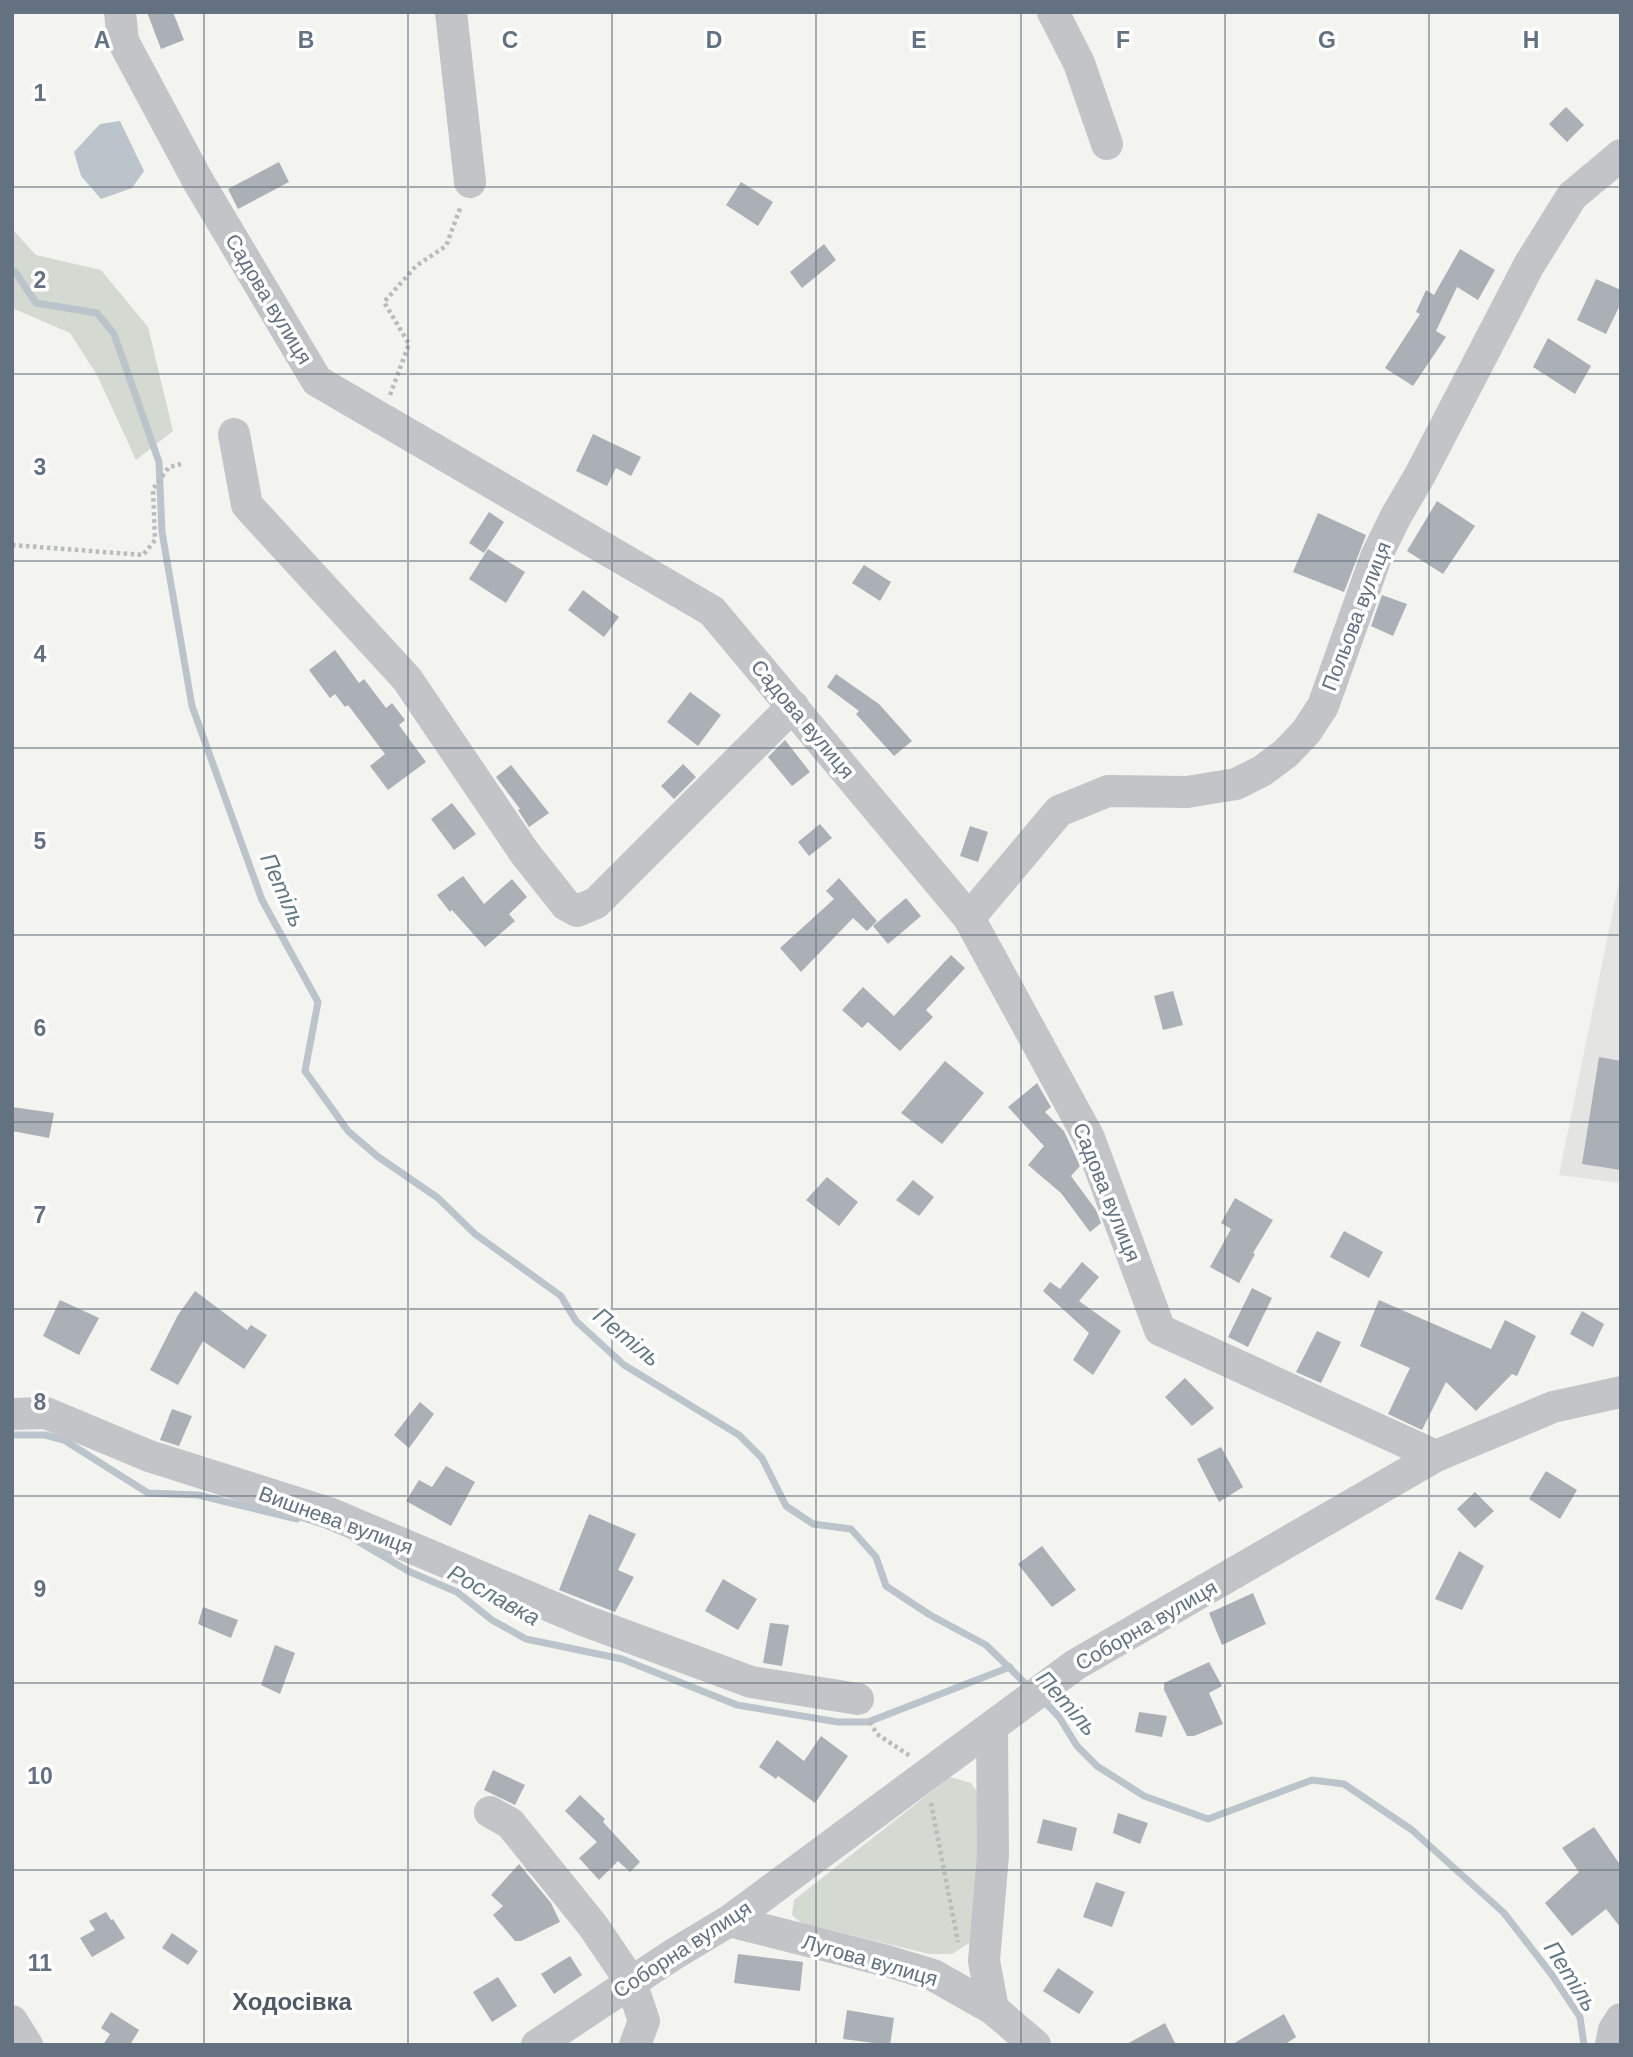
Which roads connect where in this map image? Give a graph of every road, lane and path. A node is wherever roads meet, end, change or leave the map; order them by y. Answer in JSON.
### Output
{"nodes":[{"id":1,"x":120,"y":12,"type":"edge"},
{"id":2,"x":451,"y":12,"type":"edge"},
{"id":3,"x":1053,"y":12,"type":"edge"},
{"id":4,"x":1107,"y":144,"type":"dead end"},
{"id":5,"x":1621,"y":155,"type":"edge"},
{"id":6,"x":470,"y":182,"type":"joint"},
{"id":7,"x":380,"y":419,"type":"junction"},
{"id":8,"x":234,"y":434,"type":"dead end"},
{"id":9,"x":181,"y":464,"type":"dead end"},
{"id":10,"x":12,"y":545,"type":"edge"},
{"id":11,"x":793,"y":706,"type":"junction"},
{"id":12,"x":969,"y":918,"type":"junction"},
{"id":13,"x":1621,"y":1392,"type":"edge"},
{"id":14,"x":12,"y":1414,"type":"edge"},
{"id":15,"x":1436,"y":1456,"type":"junction"},
{"id":16,"x":858,"y":1699,"type":"dead end"},
{"id":17,"x":999,"y":1722,"type":"junction"},
{"id":18,"x":877,"y":1734,"type":"dead end"},
{"id":19,"x":923,"y":1778,"type":"junction"},
{"id":20,"x":490,"y":1812,"type":"dead end"},
{"id":21,"x":729,"y":1921,"type":"junction"},
{"id":22,"x":984,"y":1961,"type":"junction"},
{"id":23,"x":631,"y":1982,"type":"junction"},
{"id":24,"x":993,"y":2009,"type":"junction"},
{"id":25,"x":1621,"y":2019,"type":"edge"},
{"id":26,"x":12,"y":2021,"type":"edge"},
{"id":27,"x":27,"y":2045,"type":"edge"},
{"id":28,"x":537,"y":2045,"type":"edge"},
{"id":29,"x":635,"y":2045,"type":"edge"},
{"id":30,"x":1035,"y":2045,"type":"edge"},
{"id":31,"x":1611,"y":2045,"type":"edge"}],
"edges":[{"from":1,"to":7,"type":"street","name":"Садова вулиця"},
{"from":2,"to":6,"type":"street"},
{"from":3,"to":4,"type":"street"},
{"from":5,"to":12,"type":"street","name":"Польова вулиця"},
{"from":6,"to":7,"type":"path"},
{"from":7,"to":11,"type":"street","name":"Садова вулиця"},
{"from":8,"to":11,"type":"street"},
{"from":9,"to":10,"type":"path"},
{"from":11,"to":12,"type":"street","name":"Садова вулиця"},
{"from":12,"to":15,"type":"street","name":"Садова вулиця"},
{"from":13,"to":15,"type":"street","name":"Соборна вулиця"},
{"from":14,"to":16,"type":"street","name":"Вишнева вулиця"},
{"from":15,"to":17,"type":"street","name":"Соборна вулиця"},
{"from":17,"to":19,"type":"street","name":"Соборна вулиця"},
{"from":17,"to":22,"type":"street"},
{"from":18,"to":19,"type":"path"},
{"from":19,"to":21,"type":"street","name":"Соборна вулиця"},
{"from":19,"to":22,"type":"path"},
{"from":20,"to":23,"type":"street"},
{"from":21,"to":23,"type":"street","name":"Соборна вулиця"},
{"from":21,"to":24,"type":"street","name":"Лугова вулиця"},
{"from":22,"to":24,"type":"street"},
{"from":23,"to":28,"type":"street","name":"Соборна вулиця"},
{"from":23,"to":29,"type":"street"},
{"from":24,"to":30,"type":"street","name":"Лугова вулиця"},
{"from":25,"to":31,"type":"street"},
{"from":26,"to":27,"type":"street"}]}
